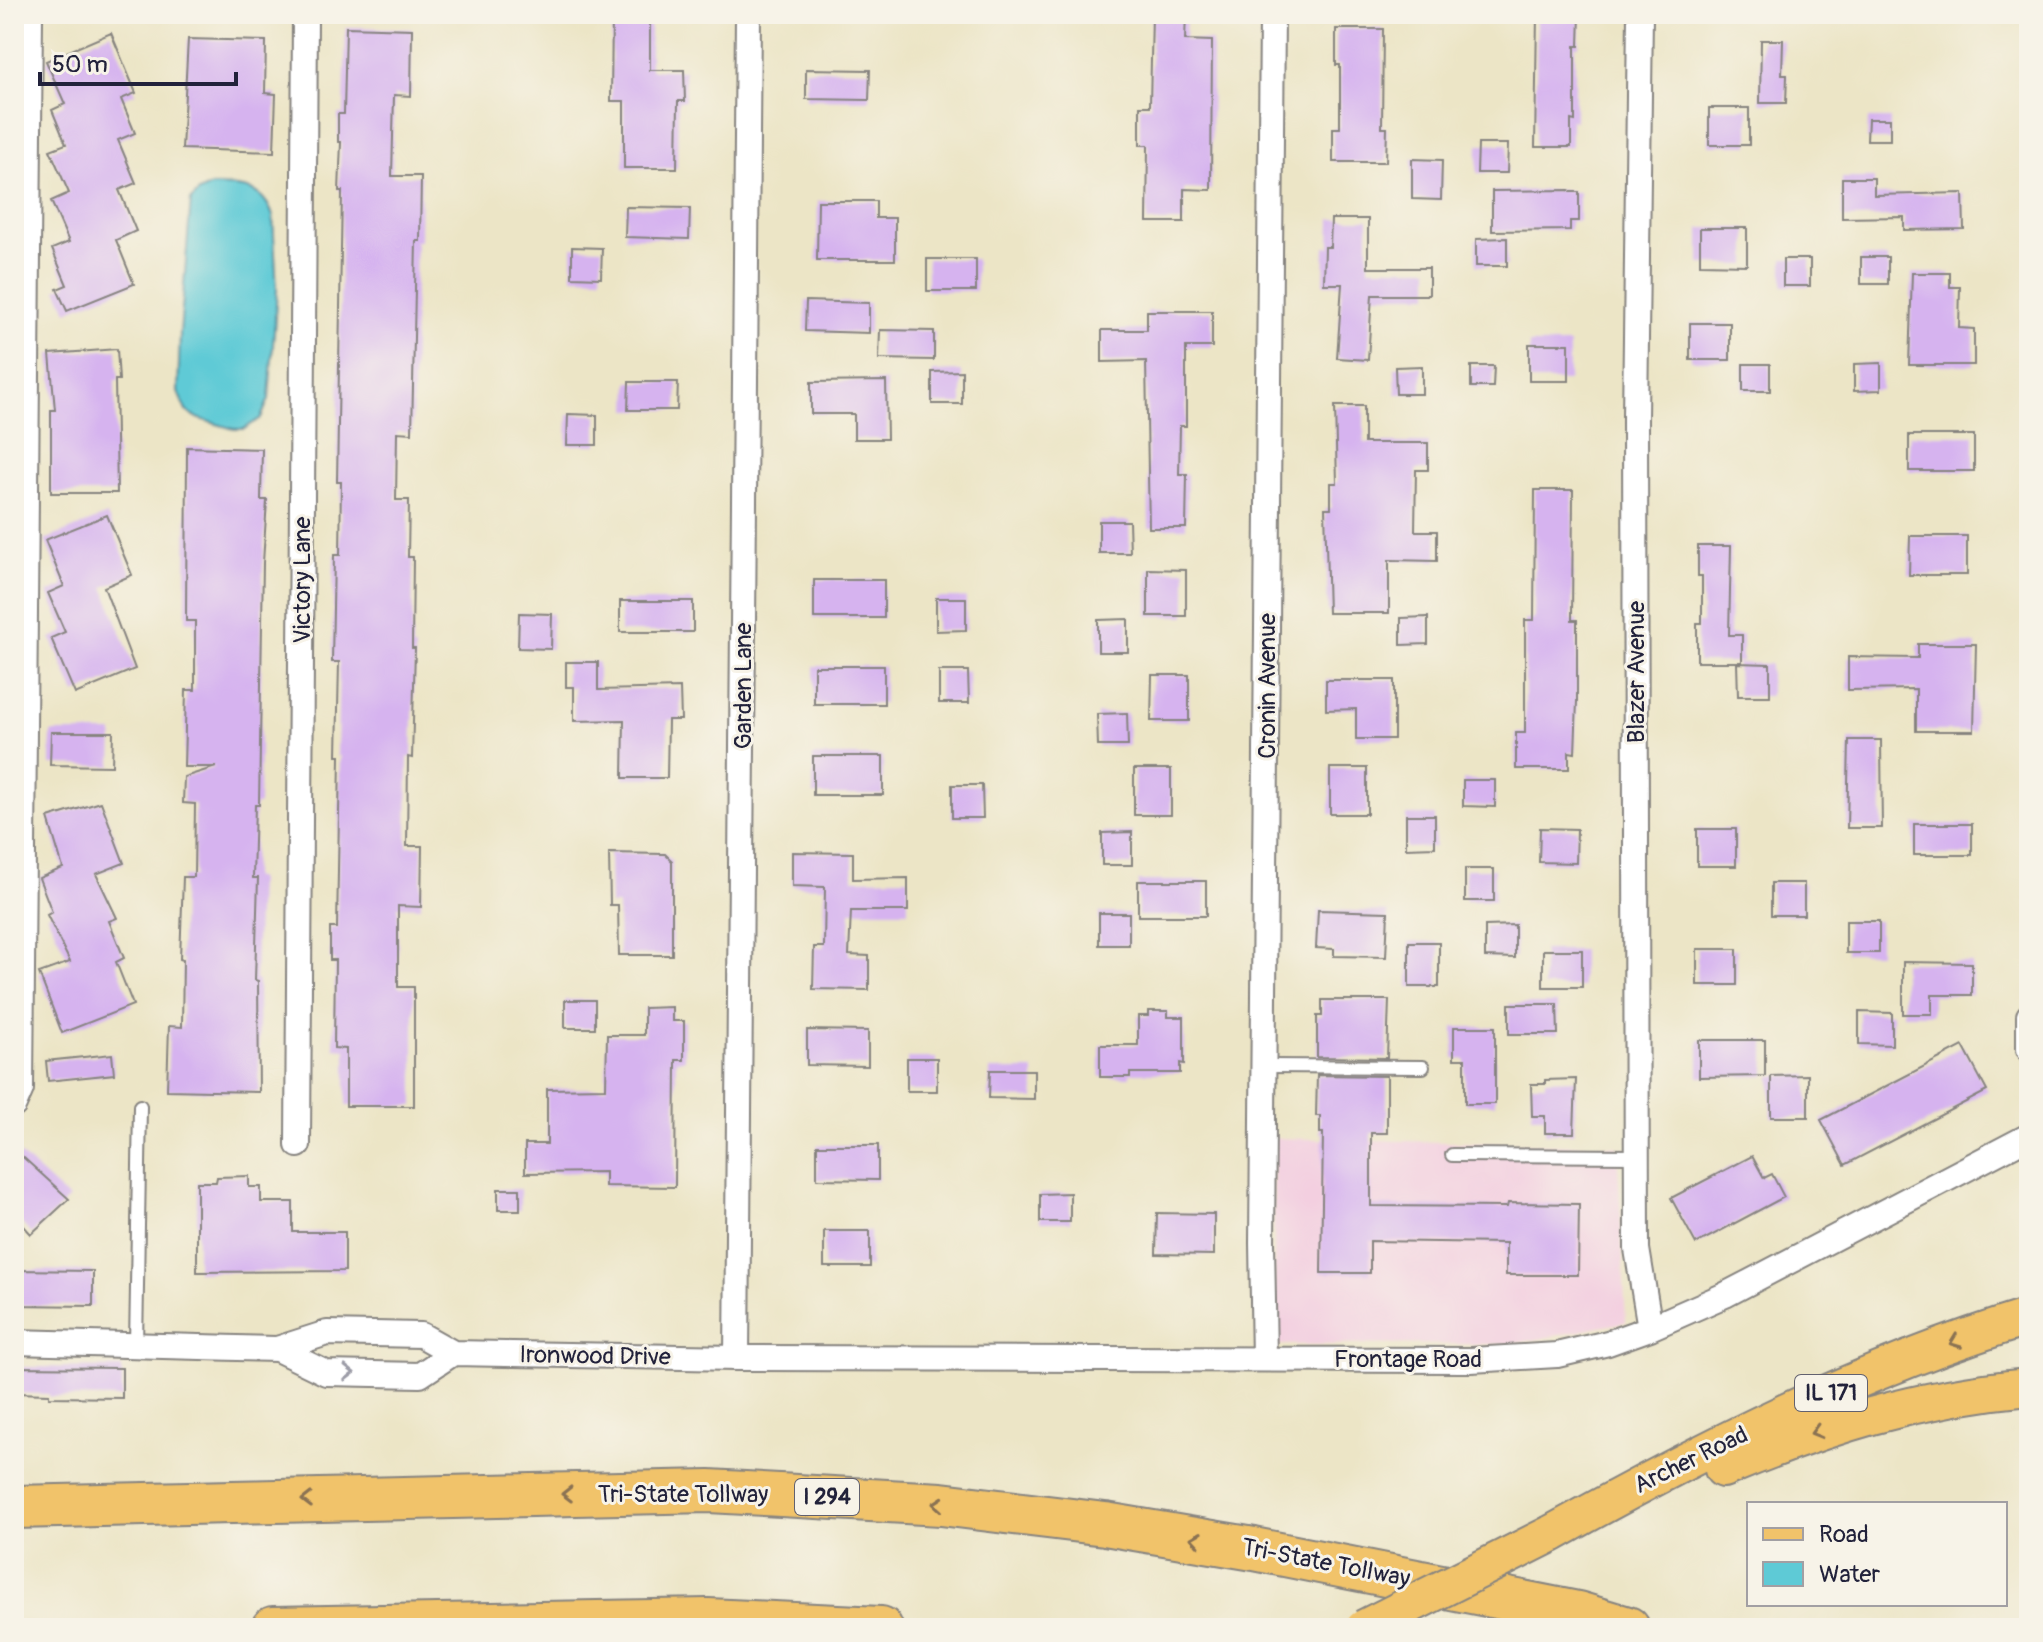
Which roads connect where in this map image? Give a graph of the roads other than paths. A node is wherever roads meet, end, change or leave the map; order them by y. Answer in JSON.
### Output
{"nodes":[{"id":1,"x":30,"y":14,"type":"edge"},
{"id":2,"x":305,"y":14,"type":"edge"},
{"id":3,"x":748,"y":14,"type":"edge"},
{"id":4,"x":1272,"y":14,"type":"edge"},
{"id":5,"x":1640,"y":14,"type":"edge"},
{"id":6,"x":2029,"y":1016,"type":"edge"},
{"id":7,"x":2029,"y":1049,"type":"edge"},
{"id":8,"x":1265,"y":1066,"type":"junction"},
{"id":9,"x":1423,"y":1067,"type":"dead end"},
{"id":10,"x":14,"y":1105,"type":"edge"},
{"id":11,"x":140,"y":1106,"type":"dead end"},
{"id":12,"x":2029,"y":1136,"type":"edge"},
{"id":13,"x":298,"y":1145,"type":"dead end"},
{"id":14,"x":1452,"y":1155,"type":"dead end"},
{"id":15,"x":1638,"y":1156,"type":"junction"},
{"id":16,"x":2029,"y":1317,"type":"edge"},
{"id":17,"x":1650,"y":1328,"type":"junction"},
{"id":18,"x":14,"y":1342,"type":"edge"},
{"id":19,"x":136,"y":1346,"type":"junction"},
{"id":20,"x":277,"y":1349,"type":"junction"},
{"id":21,"x":453,"y":1353,"type":"junction"},
{"id":22,"x":737,"y":1358,"type":"junction"},
{"id":23,"x":1264,"y":1359,"type":"junction"},
{"id":24,"x":2029,"y":1387,"type":"edge"},
{"id":25,"x":1643,"y":1494,"type":"junction"},
{"id":26,"x":14,"y":1507,"type":"edge"},
{"id":27,"x":273,"y":1628,"type":"edge"},
{"id":28,"x":881,"y":1628,"type":"edge"},
{"id":29,"x":1364,"y":1628,"type":"edge"},
{"id":30,"x":1628,"y":1628,"type":"edge"}],
"edges":[{"from":1,"to":10,"type":"street"},
{"from":2,"to":13,"type":"street","name":"Victory Lane"},
{"from":3,"to":22,"type":"street","name":"Garden Lane"},
{"from":4,"to":8,"type":"street","name":"Cronin Avenue"},
{"from":5,"to":15,"type":"street","name":"Blazer Avenue"},
{"from":6,"to":7,"type":"street"},
{"from":8,"to":9,"type":"lane"},
{"from":8,"to":23,"type":"street","name":"Cronin Avenue"},
{"from":11,"to":19,"type":"lane"},
{"from":12,"to":17,"type":"street","name":"Frontage Road"},
{"from":14,"to":15,"type":"lane"},
{"from":15,"to":17,"type":"street","name":"Blazer Avenue"},
{"from":16,"to":25,"type":"main road","name":"Archer Road","number":"IL 171","one_way":true},
{"from":17,"to":23,"type":"street","name":"Frontage Road"},
{"from":18,"to":19,"type":"street","name":"Ironwood Drive"},
{"from":19,"to":20,"type":"street","name":"Ironwood Drive"},
{"from":20,"to":21,"type":"street","name":"Ironwood Drive"},
{"from":20,"to":21,"type":"street","name":"Ironwood Drive","one_way":true},
{"from":21,"to":22,"type":"street","name":"Ironwood Drive"},
{"from":22,"to":23,"type":"street","name":"Frontage Road"},
{"from":24,"to":25,"type":"main road","one_way":true},
{"from":25,"to":29,"type":"main road","bridge":true},
{"from":30,"to":26,"type":"highway","name":"Tri-State Tollway","number":"I 294","one_way":true},
{"from":27,"to":28,"type":"highway"}]}
